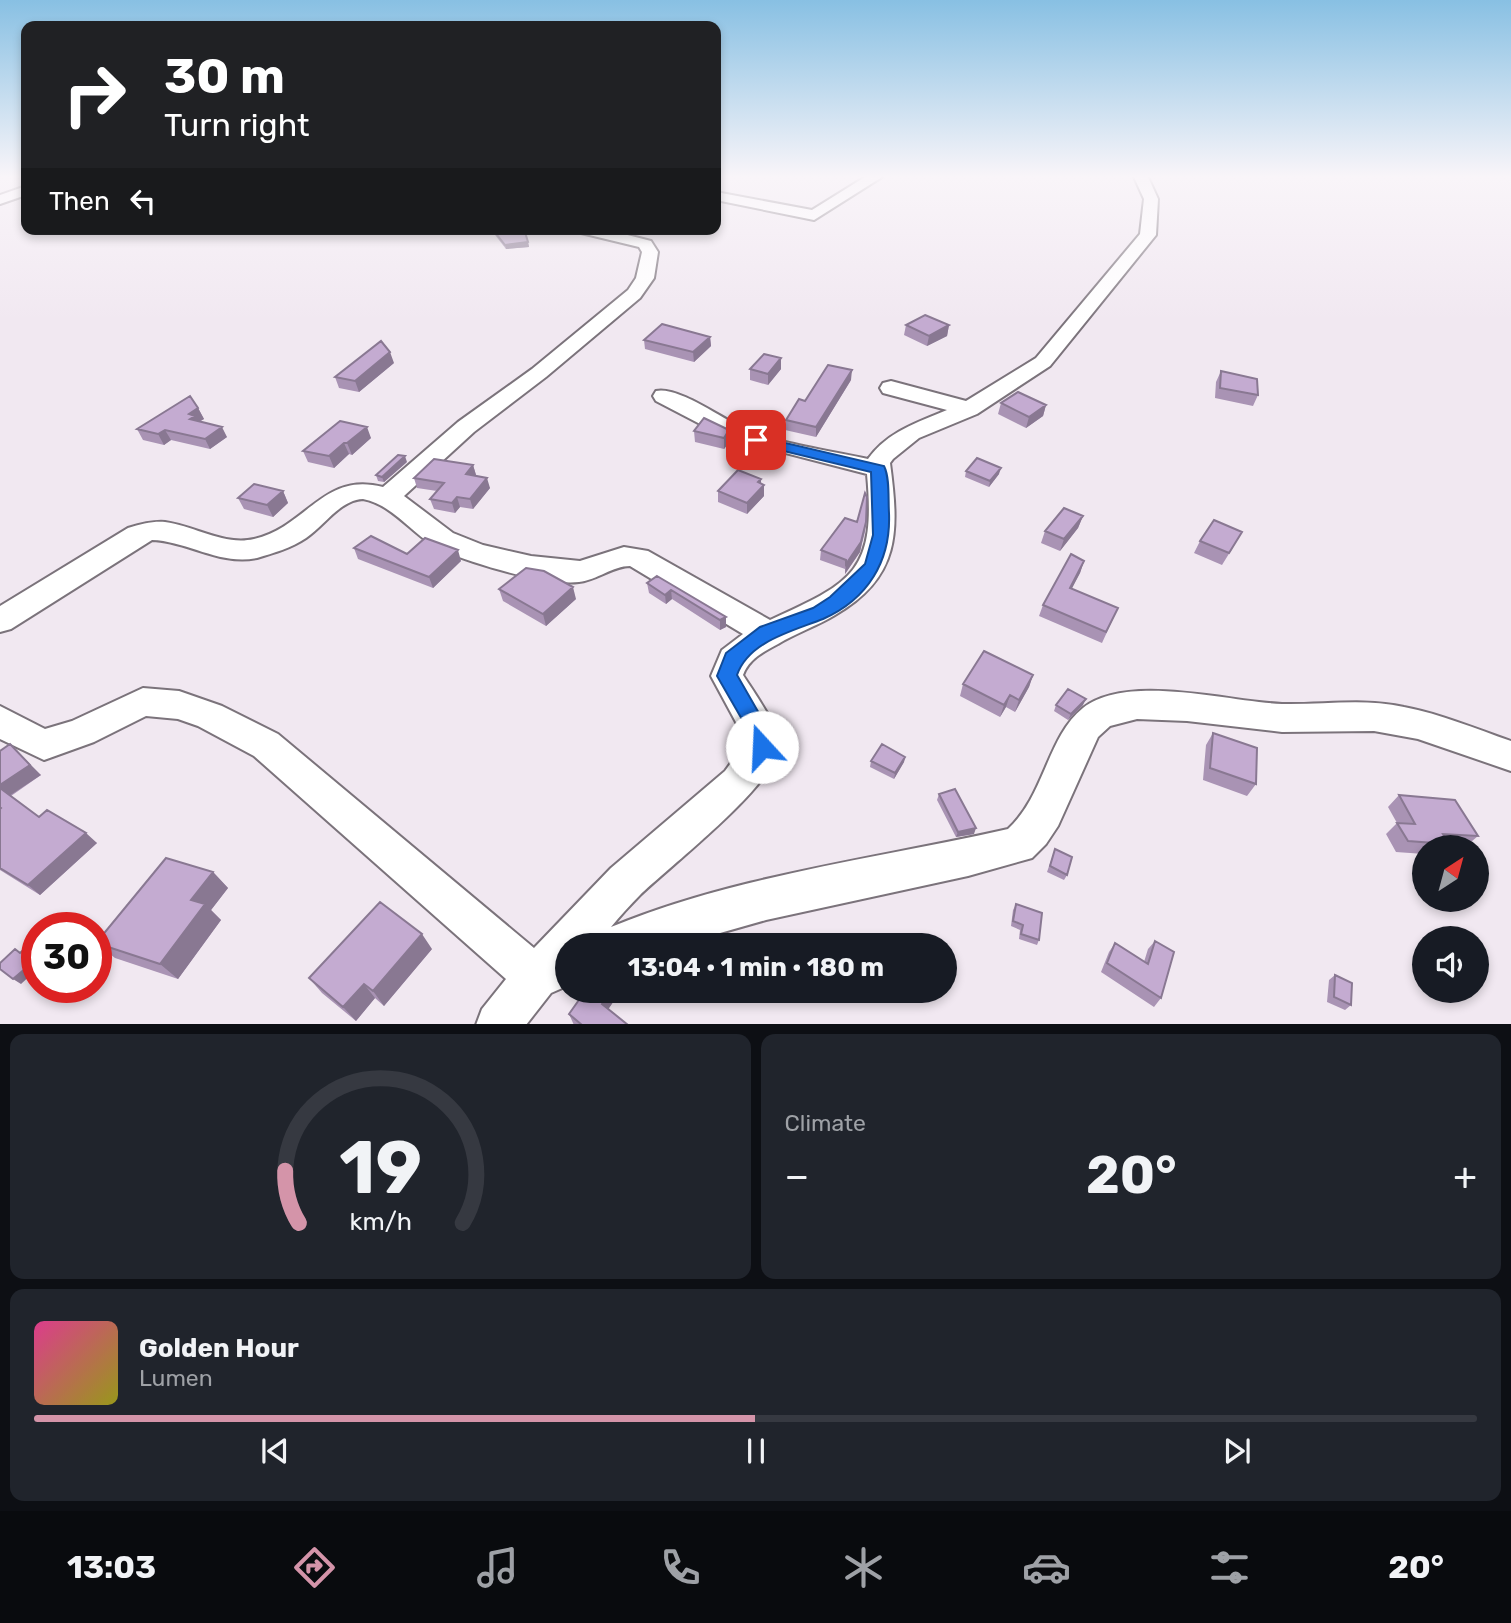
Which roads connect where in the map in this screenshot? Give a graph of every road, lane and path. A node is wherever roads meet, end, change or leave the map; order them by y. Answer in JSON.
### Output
{"nodes":[{"id":1,"x":1150,"y":225,"type":"edge"},
{"id":2,"x":608,"y":235,"type":"edge"},
{"id":3,"x":891,"y":388,"type":"dead end"},
{"id":4,"x":664,"y":396,"type":"dead end"},
{"id":5,"x":969,"y":409,"type":"junction"},
{"id":6,"x":878,"y":469,"type":"junction"},
{"id":7,"x":389,"y":496,"type":"junction"},
{"id":8,"x":0,"y":621,"type":"edge"},
{"id":9,"x":767,"y":632,"type":"junction"},
{"id":10,"x":5,"y":732,"type":"edge"},
{"id":11,"x":1511,"y":756,"type":"edge"},
{"id":12,"x":649,"y":933,"type":"edge"},
{"id":13,"x":551,"y":971,"type":"edge"},
{"id":14,"x":498,"y":1024,"type":"edge"}],
"edges":[{"from":1,"to":5,"type":"street"},
{"from":2,"to":7,"type":"street"},
{"from":3,"to":5,"type":"street"},
{"from":4,"to":6,"type":"street"},
{"from":5,"to":6,"type":"street"},
{"from":6,"to":9,"type":"street"},
{"from":7,"to":8,"type":"street"},
{"from":7,"to":9,"type":"street"},
{"from":9,"to":13,"type":"street"},
{"from":10,"to":13,"type":"street"},
{"from":11,"to":12,"type":"street"},
{"from":13,"to":14,"type":"street"}]}
